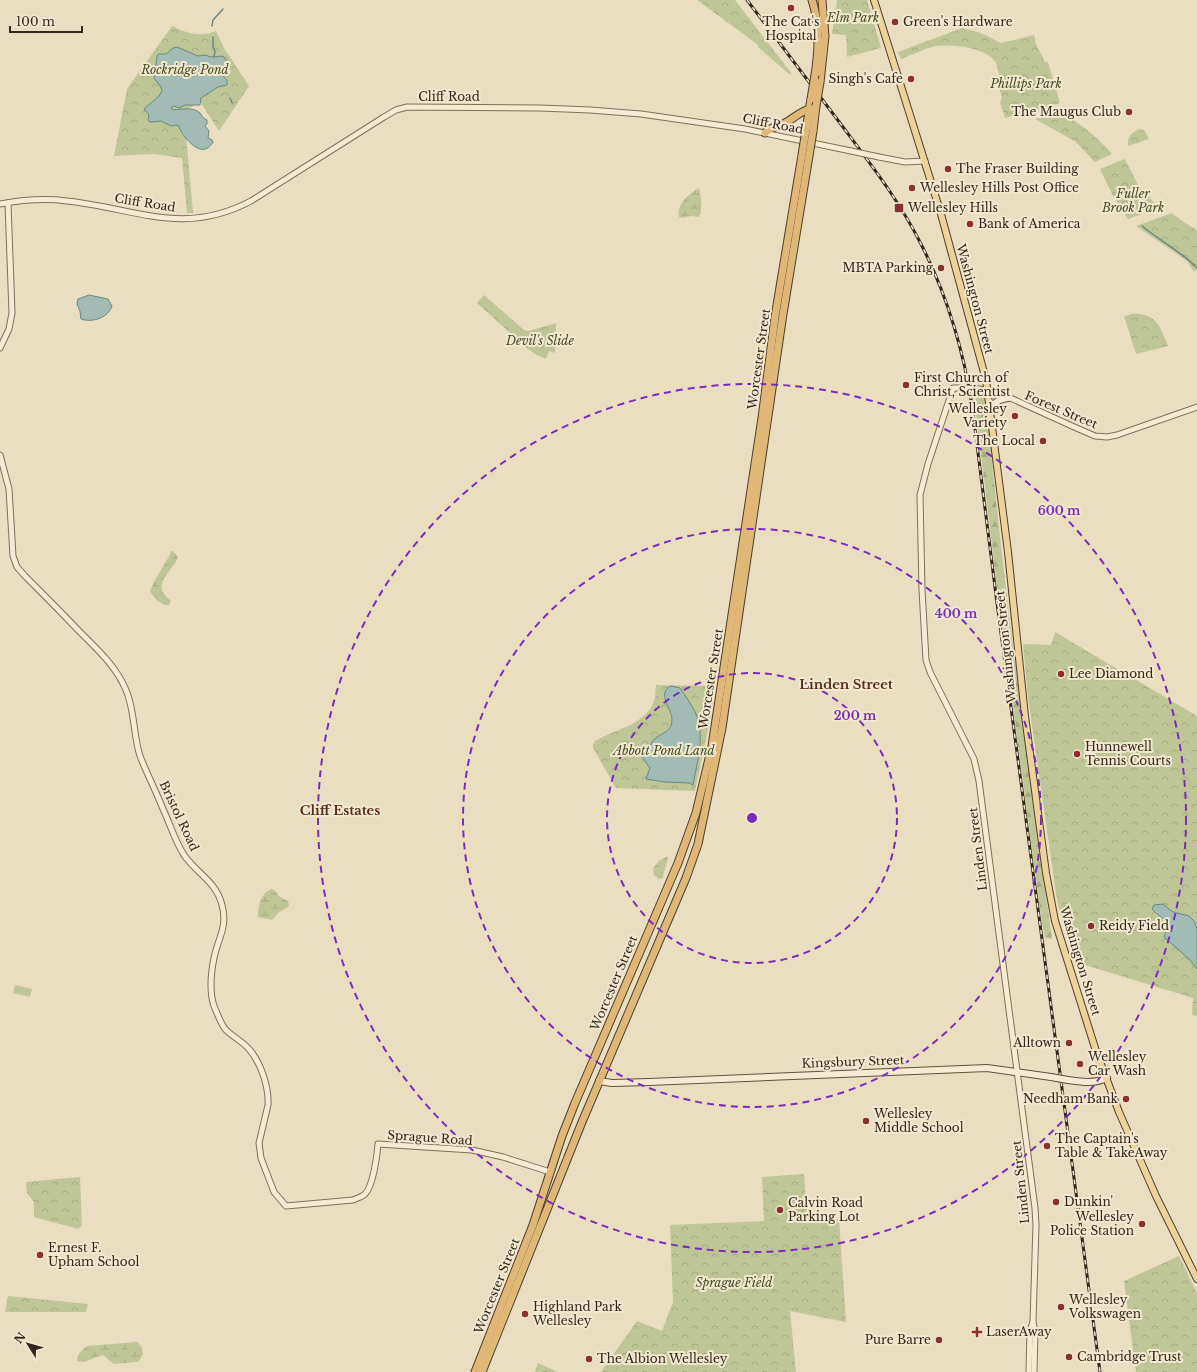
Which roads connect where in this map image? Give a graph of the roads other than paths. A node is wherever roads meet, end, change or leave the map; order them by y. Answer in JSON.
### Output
{"nodes":[{"id":1,"x":812,"y":0,"type":"edge"},
{"id":2,"x":822,"y":0,"type":"edge"},
{"id":3,"x":874,"y":0,"type":"edge"},
{"id":4,"x":809,"y":109,"type":"junction"},
{"id":5,"x":809,"y":130,"type":"junction"},
{"id":6,"x":766,"y":133,"type":"junction"},
{"id":7,"x":805,"y":155,"type":"junction"},
{"id":8,"x":925,"y":161,"type":"junction"},
{"id":9,"x":8,"y":203,"type":"junction"},
{"id":10,"x":0,"y":204,"type":"edge"},
{"id":11,"x":0,"y":348,"type":"edge"},
{"id":12,"x":953,"y":388,"type":"joint"},
{"id":13,"x":987,"y":391,"type":"junction"},
{"id":14,"x":1008,"y":398,"type":"junction"},
{"id":15,"x":1197,"y":407,"type":"edge"},
{"id":16,"x":990,"y":411,"type":"junction"},
{"id":17,"x":0,"y":455,"type":"edge"},
{"id":18,"x":638,"y":954,"type":"junction"},
{"id":19,"x":650,"y":962,"type":"junction"},
{"id":20,"x":1018,"y":1072,"type":"junction"},
{"id":21,"x":1107,"y":1078,"type":"junction"},
{"id":22,"x":599,"y":1081,"type":"junction"},
{"id":23,"x":378,"y":1144,"type":"joint"},
{"id":24,"x":558,"y":1148,"type":"junction"},
{"id":25,"x":569,"y":1153,"type":"junction"},
{"id":26,"x":550,"y":1172,"type":"junction"},
{"id":27,"x":1197,"y":1279,"type":"edge"},
{"id":28,"x":1033,"y":1322,"type":"junction"},
{"id":29,"x":475,"y":1372,"type":"edge"},
{"id":30,"x":482,"y":1372,"type":"edge"},
{"id":31,"x":1029,"y":1372,"type":"edge"},
{"id":32,"x":1034,"y":1372,"type":"edge"}],
"edges":[{"from":1,"to":4,"type":"highway","name":"Worcester Street","bridge":true},
{"from":2,"to":5,"type":"highway","name":"Worcester Street","bridge":true},
{"from":3,"to":8,"type":"main road","name":"Washington Street"},
{"from":4,"to":5,"type":"highway","name":"Worcester Street"},
{"from":4,"to":6,"type":"highway"},
{"from":5,"to":7,"type":"highway","name":"Worcester Street","bridge":true},
{"from":6,"to":8,"type":"street","name":"Cliff Road","bridge":true},
{"from":6,"to":9,"type":"street","name":"Cliff Road"},
{"from":7,"to":18,"type":"highway","name":"Worcester Street"},
{"from":7,"to":19,"type":"highway","name":"Worcester Street"},
{"from":8,"to":13,"type":"main road","name":"Washington Street"},
{"from":9,"to":10,"type":"street","name":"Cliff Road"},
{"from":9,"to":11,"type":"street"},
{"from":12,"to":13,"type":"street","name":"Forest Street","bridge":true},
{"from":12,"to":20,"type":"street","name":"Linden Street"},
{"from":13,"to":14,"type":"street","name":"Forest Street"},
{"from":13,"to":16,"type":"main road","name":"Washington Street"},
{"from":14,"to":15,"type":"street","name":"Forest Street"},
{"from":14,"to":16,"type":"main road"},
{"from":16,"to":21,"type":"main road","name":"Washington Street"},
{"from":17,"to":23,"type":"street","name":"Bristol Road"},
{"from":18,"to":19,"type":"highway"},
{"from":18,"to":24,"type":"highway","name":"Worcester Street"},
{"from":19,"to":22,"type":"highway","name":"Worcester Street"},
{"from":20,"to":21,"type":"main road","name":"Kingsbury Street","bridge":true},
{"from":20,"to":22,"type":"main road","name":"Kingsbury Street"},
{"from":20,"to":28,"type":"street","name":"Linden Street"},
{"from":21,"to":27,"type":"main road","name":"Washington Street"},
{"from":22,"to":25,"type":"highway","name":"Worcester Street"},
{"from":23,"to":26,"type":"street","name":"Sprague Road"},
{"from":24,"to":25,"type":"highway"},
{"from":24,"to":26,"type":"highway","name":"Worcester Street"},
{"from":25,"to":30,"type":"highway","name":"Worcester Street"},
{"from":26,"to":29,"type":"highway","name":"Worcester Street"},
{"from":28,"to":31,"type":"street","name":"Linden Street"},
{"from":28,"to":32,"type":"street","name":"Linden Street"}]}
